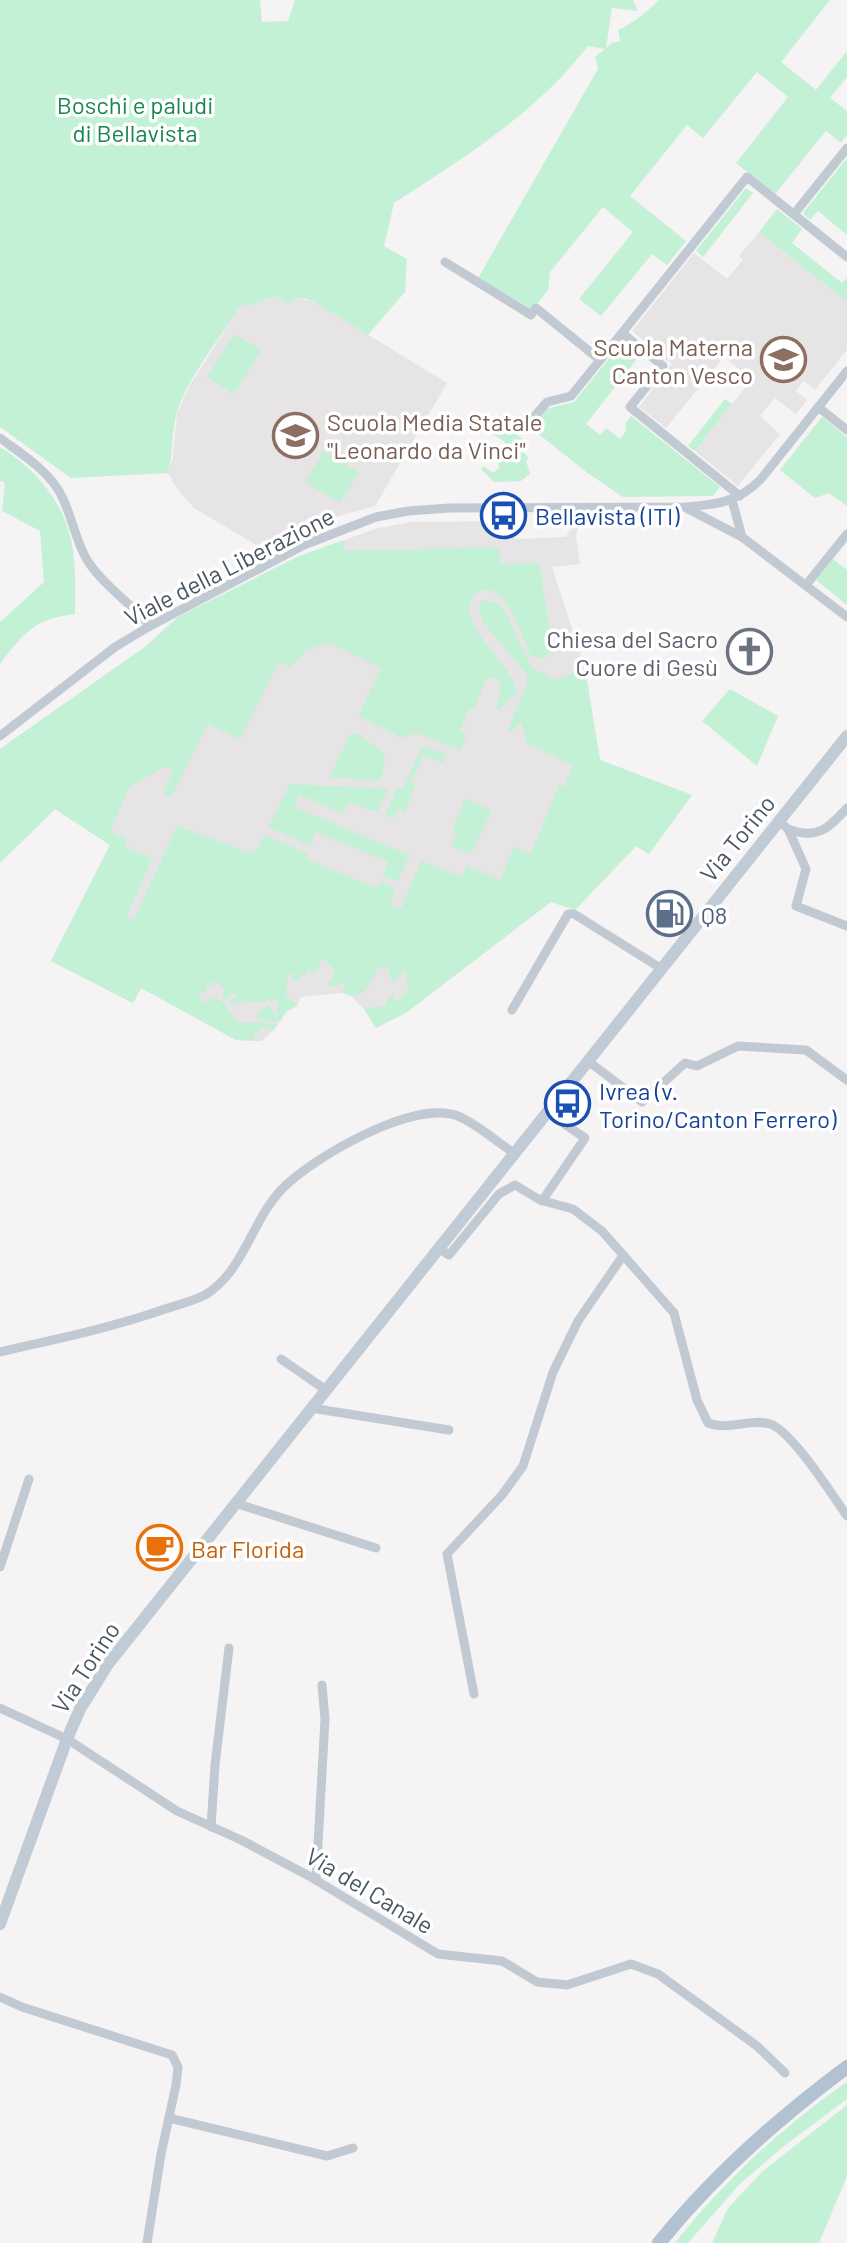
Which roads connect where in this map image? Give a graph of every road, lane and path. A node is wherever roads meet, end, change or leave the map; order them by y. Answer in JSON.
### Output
{"nodes":[{"id":1,"x":847,"y":148,"type":"edge"},
{"id":2,"x":794,"y":214,"type":"junction"},
{"id":3,"x":847,"y":257,"type":"edge"},
{"id":4,"x":445,"y":262,"type":"dead end"},
{"id":5,"x":622,"y":333,"type":"junction"},
{"id":6,"x":600,"y":360,"type":"junction"},
{"id":7,"x":847,"y":371,"type":"edge"},
{"id":8,"x":818,"y":407,"type":"junction"},
{"id":9,"x":534,"y":417,"type":"dead end"},
{"id":10,"x":847,"y":430,"type":"edge"},
{"id":11,"x":0,"y":438,"type":"edge"},
{"id":12,"x":736,"y":498,"type":"junction"},
{"id":13,"x":685,"y":507,"type":"junction"},
{"id":14,"x":742,"y":537,"type":"junction"},
{"id":15,"x":846,"y":537,"type":"edge"},
{"id":16,"x":806,"y":585,"type":"junction"},
{"id":17,"x":847,"y":617,"type":"edge"},
{"id":18,"x":150,"y":626,"type":"junction"},
{"id":19,"x":0,"y":736,"type":"edge"},
{"id":20,"x":847,"y":736,"type":"edge"},
{"id":21,"x":847,"y":808,"type":"edge"},
{"id":22,"x":783,"y":825,"type":"junction"},
{"id":23,"x":847,"y":926,"type":"edge"},
{"id":24,"x":662,"y":969,"type":"junction"},
{"id":25,"x":512,"y":1010,"type":"dead end"},
{"id":26,"x":588,"y":1061,"type":"junction"},
{"id":27,"x":847,"y":1080,"type":"edge"},
{"id":28,"x":547,"y":1112,"type":"junction"},
{"id":29,"x":514,"y":1153,"type":"junction"},
{"id":30,"x":542,"y":1201,"type":"junction"},
{"id":31,"x":439,"y":1248,"type":"junction"},
{"id":32,"x":622,"y":1257,"type":"junction"},
{"id":33,"x":0,"y":1352,"type":"edge"},
{"id":34,"x":281,"y":1359,"type":"dead end"},
{"id":35,"x":326,"y":1390,"type":"junction"},
{"id":36,"x":311,"y":1408,"type":"junction"},
{"id":37,"x":449,"y":1430,"type":"dead end"},
{"id":38,"x":29,"y":1479,"type":"dead end"},
{"id":39,"x":235,"y":1503,"type":"junction"},
{"id":40,"x":847,"y":1516,"type":"edge"},
{"id":41,"x":376,"y":1548,"type":"dead end"},
{"id":42,"x":0,"y":1567,"type":"edge"},
{"id":43,"x":229,"y":1648,"type":"dead end"},
{"id":44,"x":322,"y":1685,"type":"dead end"},
{"id":45,"x":474,"y":1694,"type":"dead end"},
{"id":46,"x":0,"y":1708,"type":"edge"},
{"id":47,"x":67,"y":1739,"type":"junction"},
{"id":48,"x":211,"y":1827,"type":"junction"},
{"id":49,"x":316,"y":1880,"type":"junction"},
{"id":50,"x":0,"y":1924,"type":"edge"},
{"id":51,"x":0,"y":1997,"type":"edge"},
{"id":52,"x":847,"y":2067,"type":"edge"},
{"id":53,"x":785,"y":2073,"type":"dead end"},
{"id":54,"x":169,"y":2118,"type":"junction"},
{"id":55,"x":353,"y":2148,"type":"dead end"},
{"id":56,"x":147,"y":2243,"type":"edge"},
{"id":57,"x":659,"y":2243,"type":"edge"}],
"edges":[{"from":1,"to":2,"type":"street"},
{"from":2,"to":3,"type":"street"},
{"from":2,"to":5,"type":"street"},
{"from":4,"to":6,"type":"street"},
{"from":5,"to":6,"type":"street"},
{"from":5,"to":12,"type":"street"},
{"from":6,"to":9,"type":"street"},
{"from":7,"to":8,"type":"street"},
{"from":8,"to":10,"type":"street"},
{"from":8,"to":12,"type":"street"},
{"from":11,"to":18,"type":"street"},
{"from":12,"to":13,"type":"street","name":"Viale della Liberazione"},
{"from":12,"to":14,"type":"street"},
{"from":13,"to":14,"type":"street"},
{"from":13,"to":18,"type":"street","name":"Viale della Liberazione"},
{"from":14,"to":16,"type":"street"},
{"from":15,"to":16,"type":"street"},
{"from":16,"to":17,"type":"street"},
{"from":18,"to":19,"type":"street","name":"Viale della Liberazione"},
{"from":20,"to":22,"type":"street","name":"Via Torino"},
{"from":21,"to":22,"type":"street"},
{"from":22,"to":23,"type":"street"},
{"from":22,"to":24,"type":"street","name":"Via Torino"},
{"from":24,"to":25,"type":"street"},
{"from":24,"to":26,"type":"street","name":"Via Torino"},
{"from":26,"to":27,"type":"street"},
{"from":26,"to":28,"type":"street","name":"Via Torino"},
{"from":28,"to":29,"type":"street","name":"Via Torino"},
{"from":28,"to":30,"type":"street"},
{"from":29,"to":31,"type":"street","name":"Via Torino"},
{"from":29,"to":33,"type":"street"},
{"from":30,"to":31,"type":"street"},
{"from":30,"to":32,"type":"street"},
{"from":31,"to":35,"type":"street","name":"Via Torino"},
{"from":32,"to":40,"type":"street"},
{"from":32,"to":45,"type":"street"},
{"from":34,"to":35,"type":"street"},
{"from":35,"to":36,"type":"street","name":"Via Torino"},
{"from":36,"to":37,"type":"street"},
{"from":36,"to":39,"type":"street","name":"Via Torino"},
{"from":38,"to":42,"type":"street"},
{"from":39,"to":41,"type":"street"},
{"from":39,"to":47,"type":"street","name":"Via Torino"},
{"from":43,"to":48,"type":"street"},
{"from":44,"to":49,"type":"street"},
{"from":46,"to":47,"type":"street","name":"Via del Canale"},
{"from":47,"to":48,"type":"street","name":"Via del Canale"},
{"from":47,"to":50,"type":"street","name":"Via Torino"},
{"from":48,"to":49,"type":"street","name":"Via del Canale"},
{"from":49,"to":53,"type":"street","name":"Via del Canale"},
{"from":51,"to":54,"type":"street"},
{"from":52,"to":57,"type":"main road"},
{"from":54,"to":55,"type":"street"},
{"from":54,"to":56,"type":"street"}]}
